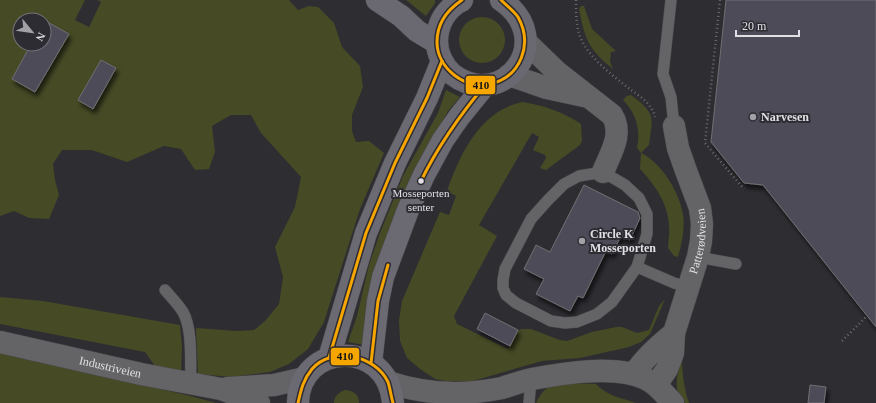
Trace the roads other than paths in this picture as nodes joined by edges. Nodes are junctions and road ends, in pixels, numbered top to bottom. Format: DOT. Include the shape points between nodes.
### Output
graph roads {
  1 [pos="377,0"];
  2 [pos="461,0"];
  3 [pos="501,0"];
  4 [pos="671,0"];
  5 [pos="524,9"];
  6 [pos="526,42"];
  7 [pos="439,52"];
  8 [pos="509,75"];
  9 [pos="485,85"];
  10 [pos="587,97"];
  11 [pos="665,122"];
  12 [pos="603,172"];
  13 [pos="698,257"];
  14 [pos="736,264"];
  15 [pos="637,267"];
  16 [pos="688,287"];
  17 [pos="165,290"];
  18 [pos="674,333"];
  19 [pos="0,342"];
  20 [pos="329,358"];
  21 [pos="371,363"];
  22 [pos="634,374"];
  23 [pos="304,378"];
  24 [pos="531,380"];
  25 [pos="388,382"];
  26 [pos="191,383"];
  27 [pos="656,385"];
  28 [pos="502,388"];
  29 [pos="221,389"];
  30 [pos="260,403"];
  31 [pos="298,403"];
  32 [pos="393,403"];
  33 [pos="476,403"];
  34 [pos="529,403"];
  35 [pos="673,403"];
  1 -- 7 [label="highway" via="401,16"];
  2 -- 7 [label="highway" via="443,17 438,29"];
  3 -- 5 [label="highway" via="512,8"];
  4 -- 11 [label="lane" via="664,74 670,97"];
  5 -- 6 [label="highway"];
  6 -- 8 [label="highway" via="518,66"];
  6 -- 10 [label="street"];
  7 -- 9 [label="highway" via="450,72 460,80"];
  7 -- 20 [label="main road" via="427,98 395,163 366,233"];
  8 -- 9 [label="highway" via="498,82"];
  8 -- 10 [label="street" via="547,88"];
  9 -- 21 [label="main road" via="443,140 408,210 382,283"];
  10 -- 12 [label="street" via="612,115 616,122 617,136"];
  11 -- 13 [label="street, Patterødveien" via="678,148 700,208 702,224"];
  12 -- 15 [label="lane" via="625,185 639,198 648,214 647,234"];
  12 -- 15 [label="lane" via="579,176 564,184 548,200 532,219 505,269 503,288 506,295 516,304 551,321 577,322 597,314 612,302"];
  13 -- 14 [label="lane"];
  13 -- 16 [label="street, Patterødveien"];
  15 -- 16 [label="lane"];
  16 -- 18 [label="street, Patterødveien"];
  17 -- 26 [label="lane" via="176,302 187,321"];
  18 -- 22 [label="street" via="660,344"];
  18 -- 27 [label="street, Patterødveien" via="673,353 667,369"];
  19 -- 26 [label="street, Industriveien"];
  20 -- 21 [label="main road" via="350,355"];
  20 -- 23 [label="main road" via="319,363"];
  21 -- 25 [label="main road"];
  22 -- 24 [label="street" via="583,371"];
  22 -- 27 [label="street"];
  23 -- 29 [label="street, Industriveien" via="274,385"];
  23 -- 31 [label="main road"];
  24 -- 28 [label="street"];
  24 -- 34 [label="lane"];
  25 -- 28 [label="street" via="408,389 443,393"];
  25 -- 32 [label="main road"];
  26 -- 29 [label="street, Industriveien"];
  27 -- 35 [label="street"];
  28 -- 33 [label="street"];
  29 -- 30 [label="street, Industriveien"];
}
